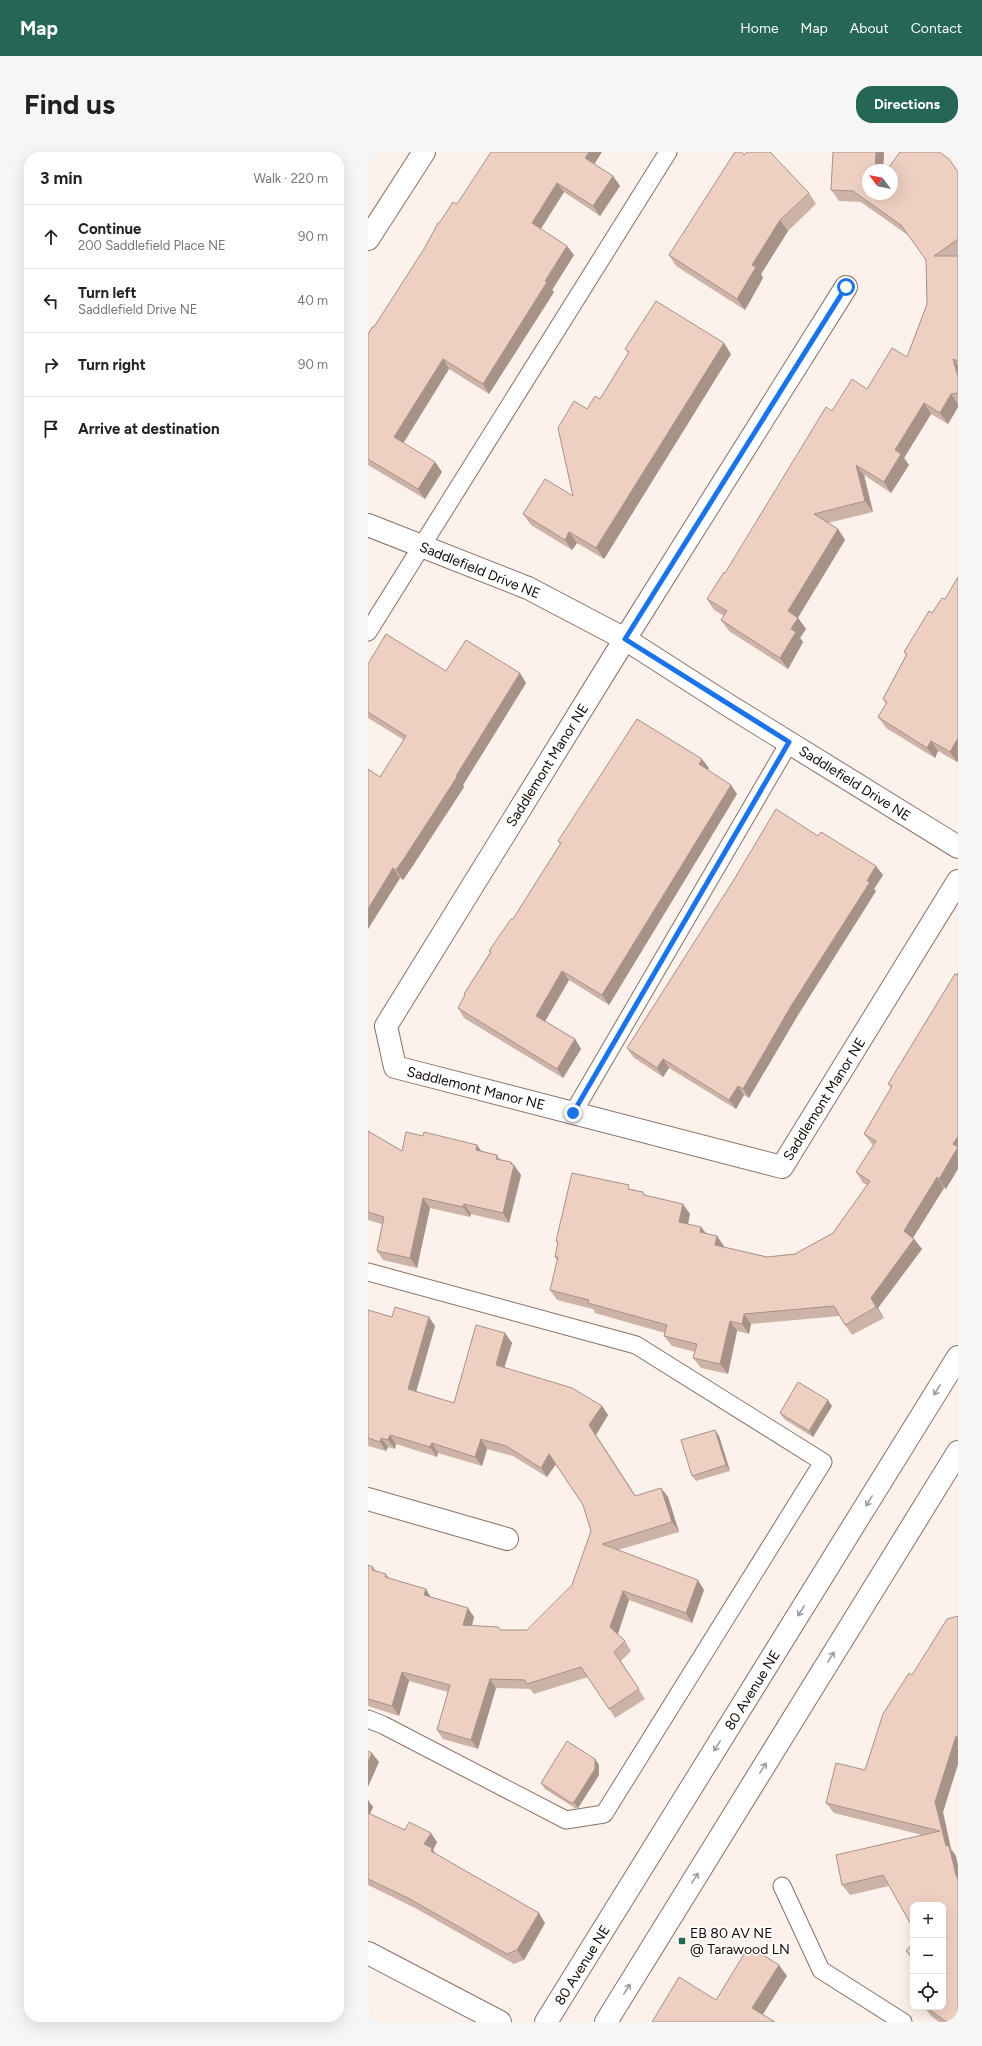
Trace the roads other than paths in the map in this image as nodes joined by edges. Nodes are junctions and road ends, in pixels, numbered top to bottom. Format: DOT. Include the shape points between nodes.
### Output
graph roads {
  1 [pos="424,152"];
  2 [pos="668,152"];
  3 [pos="368,239"];
  4 [pos="846,287"];
  5 [pos="368,525"];
  6 [pos="420,546"];
  7 [pos="368,632"];
  8 [pos="625,639"];
  9 [pos="789,742"];
  10 [pos="958,846"];
  11 [pos="958,880"];
  12 [pos="573,1113"];
  13 [pos="368,1272"];
  14 [pos="958,1357"];
  15 [pos="958,1452"];
  16 [pos="368,1500"];
  17 [pos="507,1539"];
  18 [pos="368,1719"];
  19 [pos="782,1886"];
  20 [pos="368,1953"];
  21 [pos="500,2022"];
  22 [pos="546,2022"];
  23 [pos="606,2022"];
  24 [pos="903,2022"];
  1 -- 3 [label="street"];
  2 -- 6 [label="lane"];
  4 -- 8 [label="street"];
  5 -- 6 [label="street, Saddlefield Drive NE"];
  6 -- 7 [label="lane"];
  6 -- 8 [label="street, Saddlefield Drive NE" via="528,588"];
  8 -- 9 [label="street, Saddlefield Drive NE"];
  8 -- 12 [label="street, Saddlemont Manor NE" via="386,1026 395,1067"];
  9 -- 10 [label="street, Saddlefield Drive NE"];
  9 -- 12 [label="lane"];
  11 -- 12 [label="street, Saddlemont Manor NE" via="782,1167"];
  13 -- 18 [label="lane" via="636,1345 823,1462 604,1814 566,1820"];
  14 -- 22 [label="street, 80 Avenue NE, one-way"];
  23 -- 15 [label="street, one-way"];
  16 -- 17 [label="street"];
  19 -- 24 [label="lane" via="821,1970"];
  20 -- 21 [label="street"];
}
